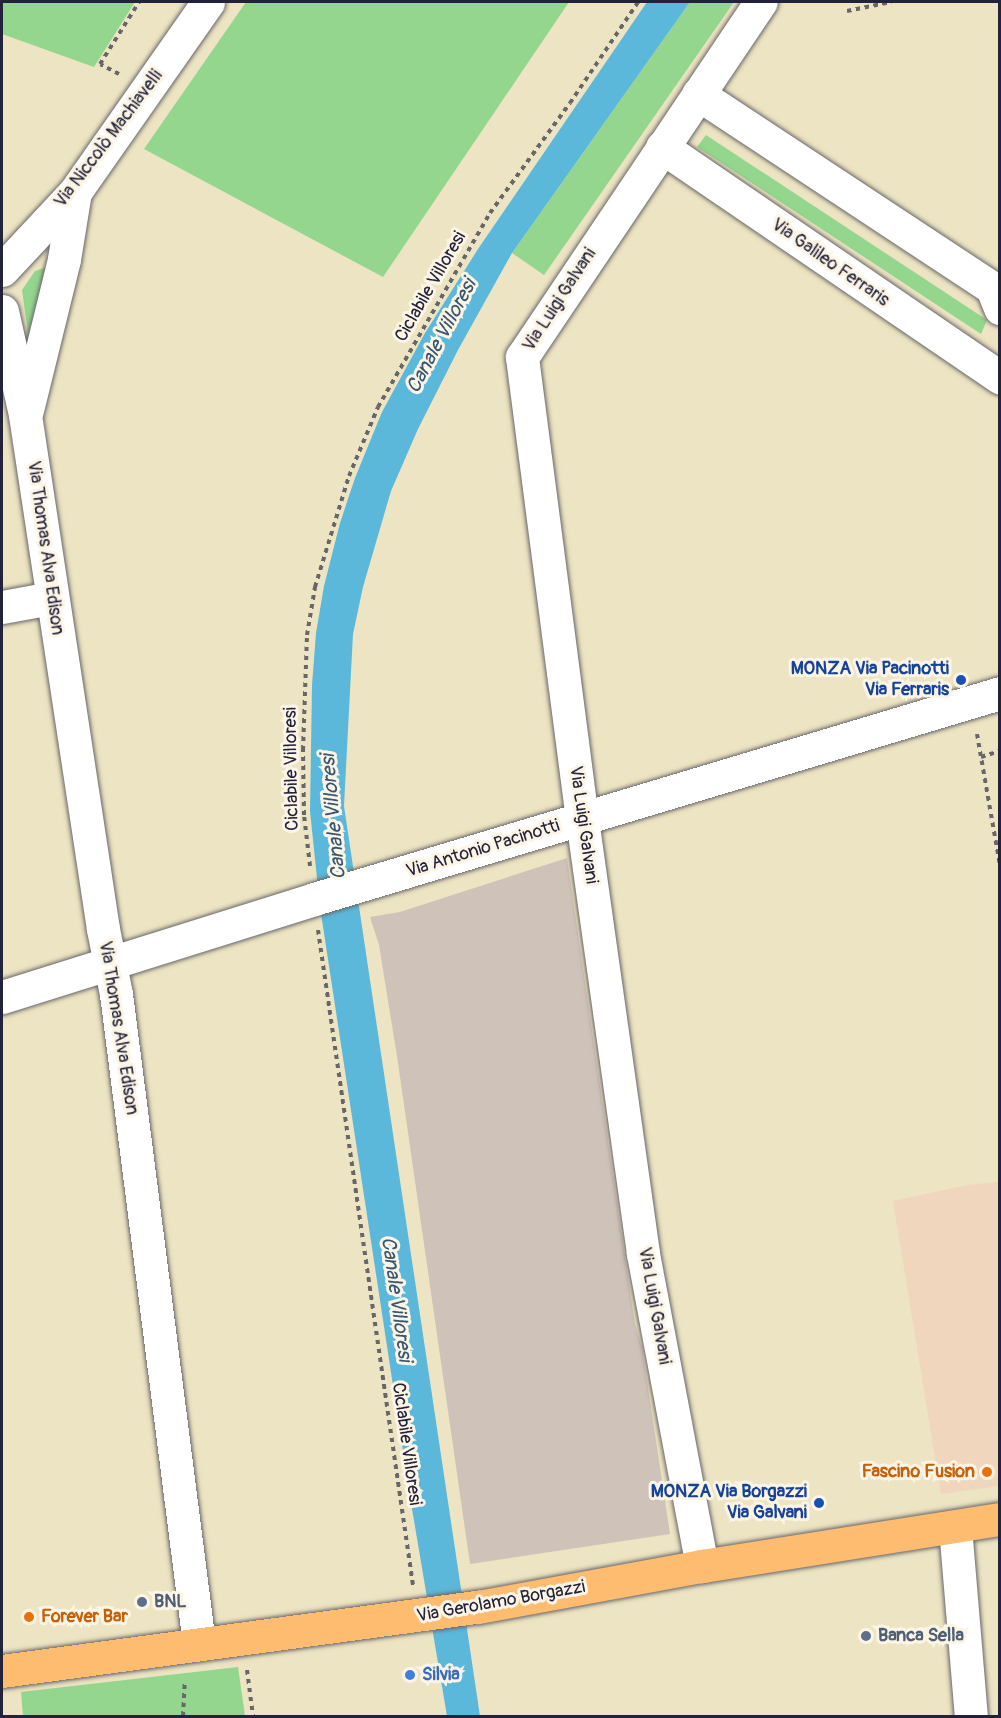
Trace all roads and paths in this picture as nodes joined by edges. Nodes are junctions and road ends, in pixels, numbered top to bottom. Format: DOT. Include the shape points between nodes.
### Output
graph roads {
  1 [pos="139,2"];
  2 [pos="208,2"];
  3 [pos="638,2"];
  4 [pos="761,2"];
  5 [pos="891,2"];
  6 [pos="847,11"];
  7 [pos="122,76"];
  8 [pos="698,94"];
  9 [pos="669,136"];
  10 [pos="75,192"];
  11 [pos="2,270"];
  12 [pos="999,308"];
  13 [pos="2,310"];
  14 [pos="999,378"];
  15 [pos="25,415"];
  16 [pos="51,598"];
  17 [pos="2,607"];
  18 [pos="985,697"];
  19 [pos="999,751"];
  20 [pos="981,757"];
  21 [pos="582,819"];
  22 [pos="999,866"];
  23 [pos="315,898"];
  24 [pos="109,963"];
  25 [pos="2,997"];
  26 [pos="999,1519"];
  27 [pos="955,1527"];
  28 [pos="702,1566"];
  29 [pos="422,1616"];
  30 [pos="199,1644"];
  31 [pos="246,1663"];
  32 [pos="2,1671"];
  33 [pos="253,1716"];
  34 [pos="971,1716"];
  1 -- 7 [label="path" via="100,63"];
  2 -- 10 [label="street, Via Niccolò Machiavelli"];
  3 -- 23 [label="path, Ciclabile Villoresi" via="490,213 378,407 349,476 315,586 307,635 303,687 304,804"];
  4 -- 8 [label="street, Via Luigi Galvani"];
  5 -- 6 [label="path"];
  8 -- 9 [label="street, Via Luigi Galvani"];
  8 -- 12 [label="street" via="992,288"];
  9 -- 14 [label="street, Via Galileo Ferraris"];
  9 -- 21 [label="street, Via Luigi Galvani" via="522,357"];
  10 -- 11 [label="street, Via Niccolò Machiavelli"];
  10 -- 15 [label="street, Via Thomas Alva Edison" via="64,259"];
  13 -- 15 [label="street, Via Thomas Alva Edison"];
  15 -- 16 [label="street, Via Thomas Alva Edison"];
  16 -- 17 [label="street"];
  16 -- 24 [label="street, Via Thomas Alva Edison"];
  18 -- 20 [label="path"];
  18 -- 21 [label="street, Via Antonio Pacinotti"];
  19 -- 20 [label="path"];
  20 -- 22 [label="path"];
  21 -- 23 [label="street, Via Antonio Pacinotti"];
  21 -- 28 [label="street, Via Luigi Galvani" via="643,1253"];
  23 -- 24 [label="street, Via Antonio Pacinotti"];
  23 -- 29 [label="path, Ciclabile Villoresi"];
  24 -- 25 [label="street, Via Antonio Pacinotti"];
  24 -- 30 [label="street, Via Thomas Alva Edison"];
  26 -- 27 [label="main road, Via Gerolamo Borgazzi"];
  27 -- 28 [label="main road, Via Gerolamo Borgazzi"];
  27 -- 34 [label="street"];
  28 -- 29 [label="main road, Via Gerolamo Borgazzi"];
  29 -- 30 [label="main road, Via Gerolamo Borgazzi"];
  30 -- 32 [label="main road, Via Gerolamo Borgazzi"];
  31 -- 33 [label="path"];
}
